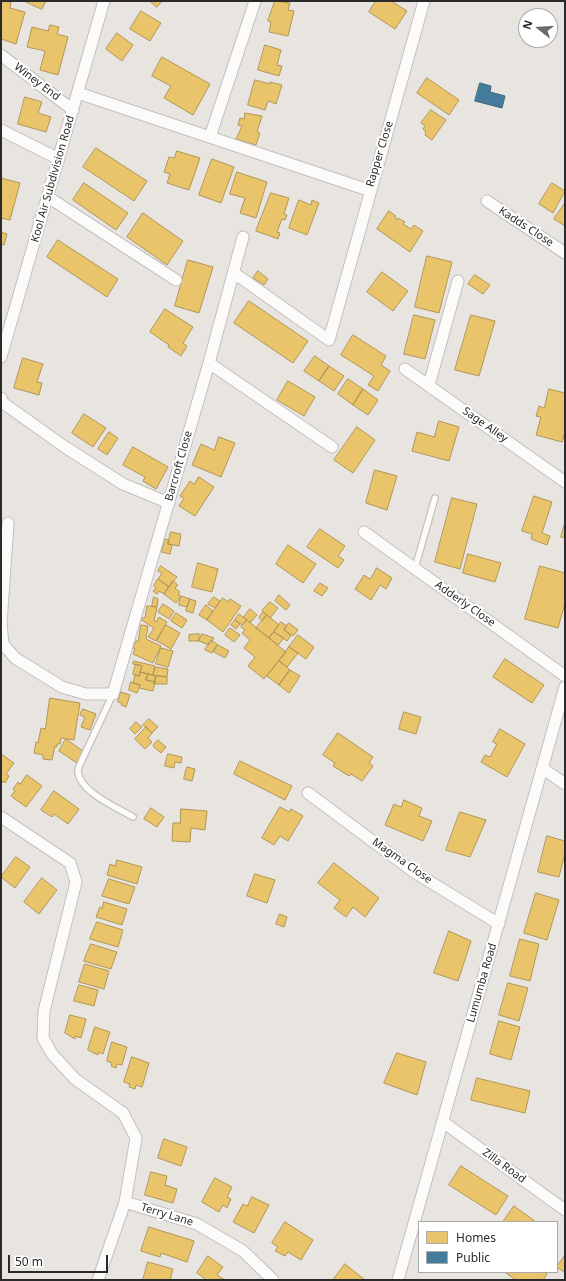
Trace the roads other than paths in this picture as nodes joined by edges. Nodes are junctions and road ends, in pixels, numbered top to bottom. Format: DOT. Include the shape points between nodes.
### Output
graph roads {
  1 [pos="104,1"];
  2 [pos="255,1"];
  3 [pos="424,1"];
  4 [pos="1,55"];
  5 [pos="78,93"];
  6 [pos="73,110"];
  7 [pos="1,130"];
  8 [pos="210,137"];
  9 [pos="59,159"];
  10 [pos="371,191"];
  11 [pos="48,197"];
  12 [pos="487,201"];
  13 [pos="243,237"];
  14 [pos="565,253"];
  15 [pos="234,273"];
  16 [pos="176,280"];
  17 [pos="458,281"];
  18 [pos="1,357"];
  19 [pos="209,363"];
  20 [pos="405,369"];
  21 [pos="429,385"];
  22 [pos="1,398"];
  23 [pos="332,447"];
  24 [pos="565,482"];
  25 [pos="435,498"];
  26 [pos="169,503"];
  27 [pos="8,523"];
  28 [pos="364,532"];
  29 [pos="415,568"];
  30 [pos="1,624"];
  31 [pos="565,676"];
  32 [pos="565,687"];
  33 [pos="113,694"];
  34 [pos="542,768"];
  35 [pos="565,784"];
  36 [pos="308,793"];
  37 [pos="1,817"];
  38 [pos="133,817"];
  39 [pos="499,924"];
  40 [pos="443,1122"];
  41 [pos="125,1202"];
  42 [pos="565,1210"];
  43 [pos="98,1280"];
  44 [pos="273,1280"];
  45 [pos="398,1280"];
  1 -- 5 [label="street, Kool Air Subdivision Road"];
  2 -- 8 [label="street"];
  3 -- 10 [label="street, Rapper Close"];
  4 -- 6 [label="street, Winey End"];
  5 -- 6 [label="street, Kool Air Subdivision Road"];
  5 -- 8 [label="street, Rapper Close"];
  6 -- 9 [label="street, Kool Air Subdivision Road"];
  7 -- 9 [label="street"];
  8 -- 10 [label="street, Rapper Close"];
  9 -- 11 [label="street, Kool Air Subdivision Road"];
  10 -- 15 [label="street" via="329,340"];
  11 -- 16 [label="street"];
  11 -- 18 [label="street, Kool Air Subdivision Road"];
  12 -- 14 [label="street, Kadds Close"];
  13 -- 15 [label="street, Barcroft Close"];
  15 -- 19 [label="street, Barcroft Close"];
  17 -- 21 [label="street"];
  19 -- 23 [label="street"];
  19 -- 26 [label="street, Barcroft Close"];
  20 -- 21 [label="street, Sage Alley"];
  21 -- 24 [label="street, Sage Alley"];
  22 -- 26 [label="street" via="3,403 65,448 123,484"];
  25 -- 29 [label="lane"];
  26 -- 33 [label="street, Barcroft Close"];
  27 -- 30 [label="street"];
  28 -- 29 [label="street, Adderly Close"];
  29 -- 31 [label="street, Adderly Close"];
  30 -- 33 [label="street" via="3,644 15,658 62,687 86,694"];
  32 -- 34 [label="street, Lumumba Road"];
  33 -- 38 [label="lane" via="78,771 82,782 92,793"];
  34 -- 35 [label="street"];
  34 -- 39 [label="street, Lumumba Road"];
  36 -- 39 [label="street, Magma Close" via="414,872"];
  37 -- 41 [label="street" via="70,863 76,882 44,1011 44,1038 52,1054 75,1079 123,1113 136,1138"];
  39 -- 40 [label="street, Lumumba Road"];
  40 -- 42 [label="street, Zilla Road"];
  40 -- 45 [label="street, Lumumba Road"];
  41 -- 43 [label="street"];
  41 -- 44 [label="street, Terry Lane" via="198,1224 243,1251"];
}
